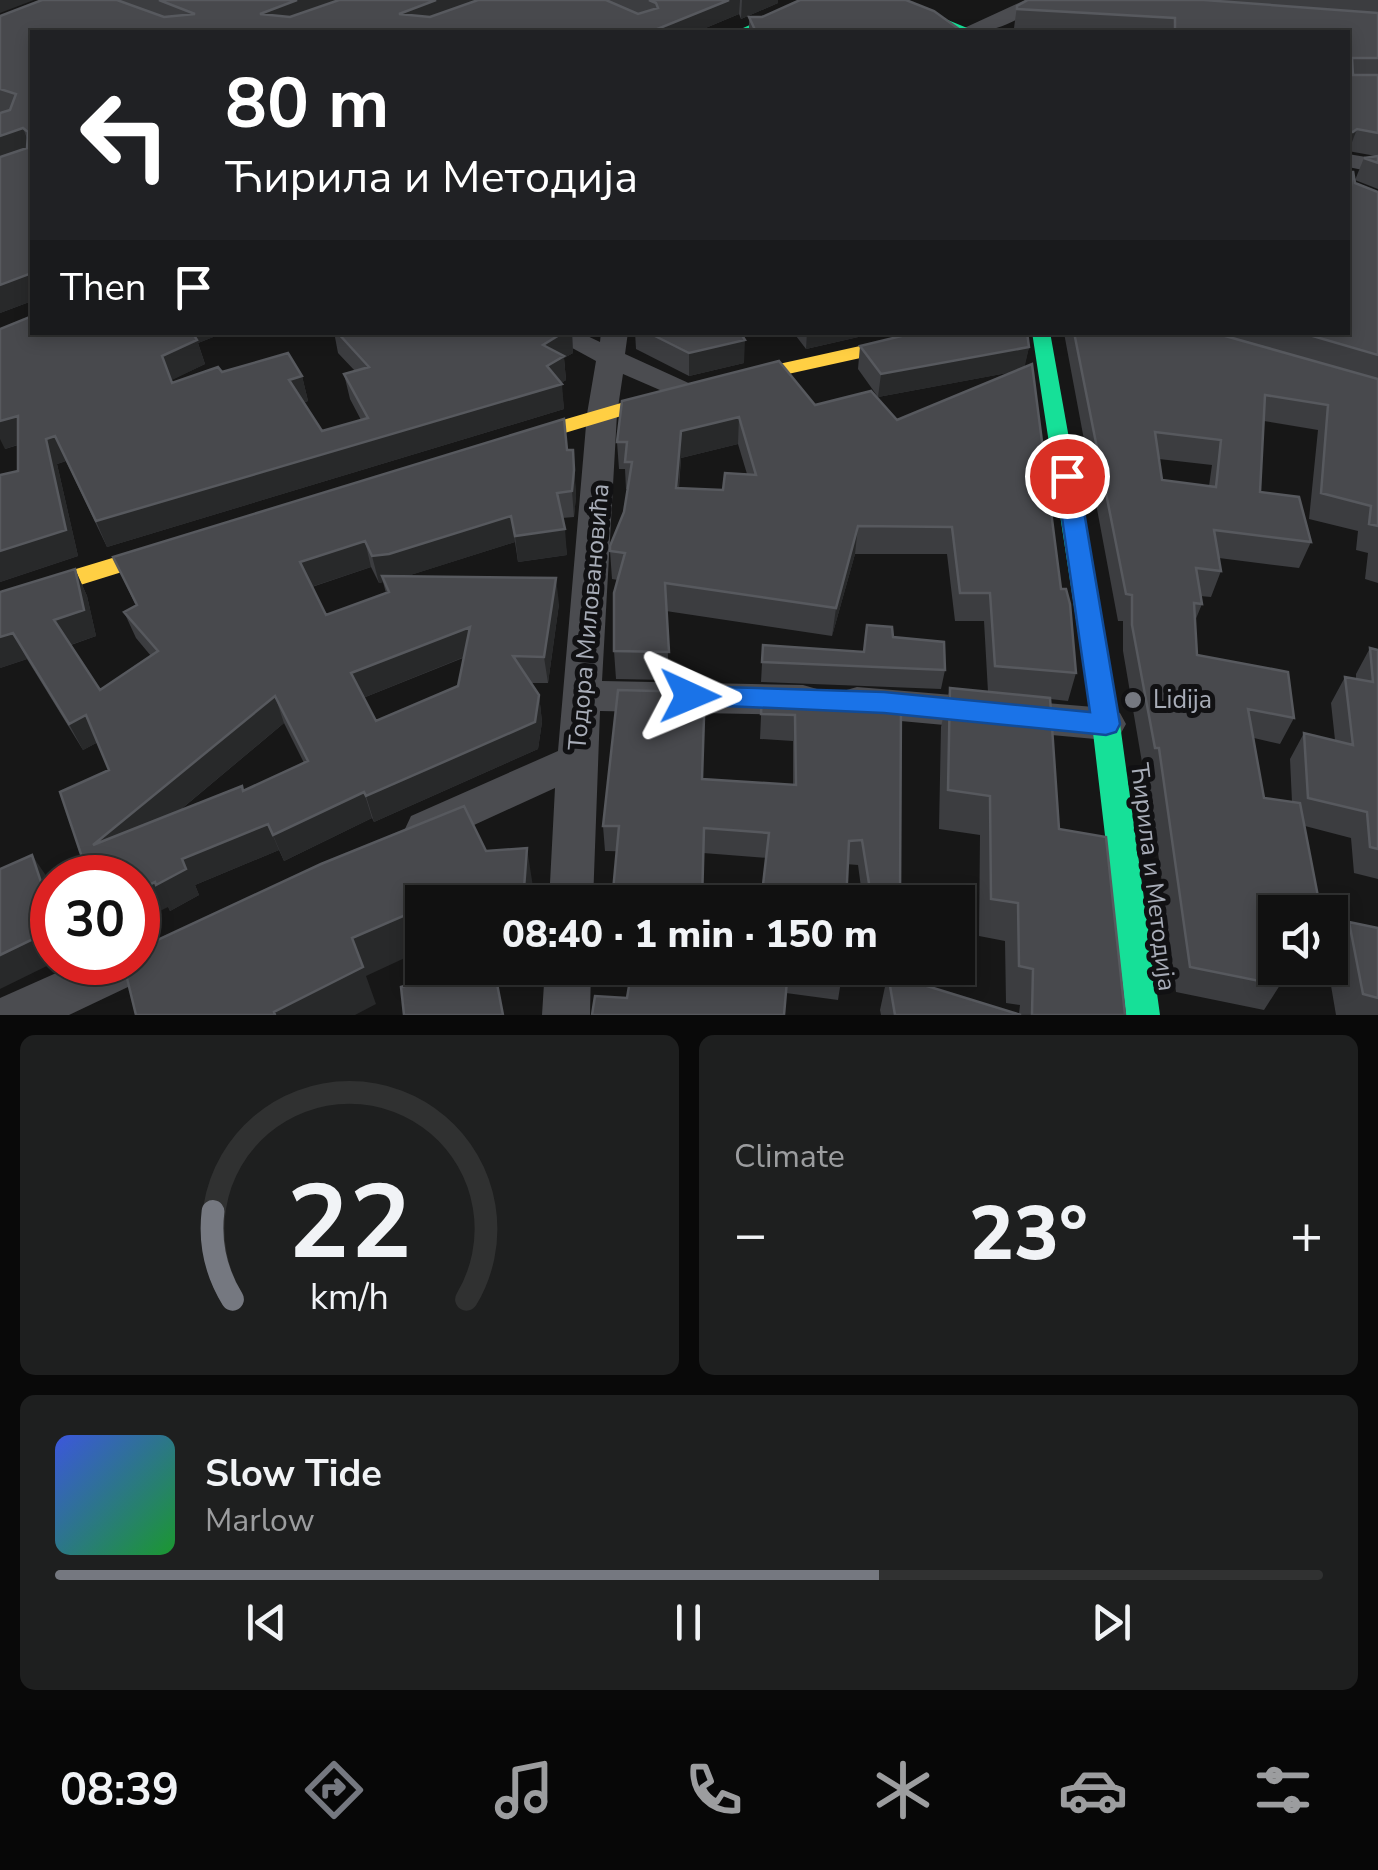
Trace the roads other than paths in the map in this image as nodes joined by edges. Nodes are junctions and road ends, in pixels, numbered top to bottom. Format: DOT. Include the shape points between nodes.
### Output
graph roads {
  1 [pos="794,0"];
  2 [pos="816,0"];
  3 [pos="888,0"];
  4 [pos="912,0"];
  5 [pos="1038,0"];
  6 [pos="1050,0"];
  7 [pos="1058,1"];
  8 [pos="728,30"];
  9 [pos="745,30"];
  10 [pos="970,30"];
  11 [pos="971,30"];
  12 [pos="975,30"];
  13 [pos="1350,161"];
  14 [pos="1378,166"];
  15 [pos="568,335"];
  16 [pos="937,335"];
  17 [pos="1041,335"];
  18 [pos="614,346"];
  19 [pos="682,391"];
  20 [pos="602,414"];
  21 [pos="485,450"];
  22 [pos="205,538"];
  23 [pos="0,601"];
  24 [pos="584,696"];
  25 [pos="1106,724"];
  26 [pos="577,760"];
  27 [pos="384,848"];
  28 [pos="572,885"];
  29 [pos="84,985"];
  30 [pos="567,985"];
  31 [pos="18,1015"];
  32 [pos="566,1015"];
  33 [pos="1144,1015"];
  1 -- 8 [label="street"];
  2 -- 9 [label="street"];
  3 -- 10 [label="street"];
  4 -- 11 [label="street"];
  5 -- 12 [label="street"];
  6 -- 7 [label="street"];
  13 -- 14 [label="street"];
  15 -- 18 [label="street"];
  16 -- 19 [label="street"];
  17 -- 25 [label="street, Ћирила и Методија"];
  18 -- 19 [label="street"];
  18 -- 20 [label="street, Тодора Миловановића"];
  19 -- 20 [label="street"];
  20 -- 21 [label="street"];
  20 -- 24 [label="street, Тодора Миловановића"];
  22 -- 23 [label="street"];
  24 -- 25 [label="street" via="884,703"];
  24 -- 26 [label="street, Тодора Миловановића"];
  25 -- 33 [label="street, Ћирила и Методија"];
  26 -- 27 [label="street"];
  26 -- 28 [label="street, Тодора Миловановића"];
  29 -- 31 [label="street"];
  30 -- 32 [label="street"];
}
